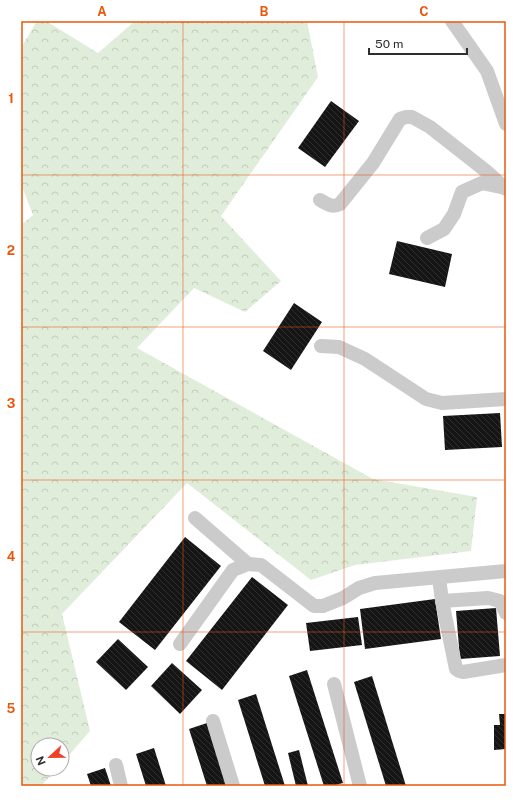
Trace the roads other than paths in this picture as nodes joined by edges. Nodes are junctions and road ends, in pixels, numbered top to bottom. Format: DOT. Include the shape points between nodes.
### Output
graph roads {
  1 [pos="452,21"];
  2 [pos="506,124"];
  3 [pos="506,189"];
  4 [pos="320,200"];
  5 [pos="427,238"];
  6 [pos="321,346"];
  7 [pos="506,399"];
  8 [pos="195,518"];
  9 [pos="248,564"];
  10 [pos="506,571"];
  11 [pos="439,578"];
  12 [pos="442,602"];
  13 [pos="506,613"];
  14 [pos="180,644"];
  15 [pos="506,664"];
  16 [pos="334,684"];
  17 [pos="213,721"];
  18 [pos="116,765"];
  19 [pos="121,786"];
  20 [pos="233,786"];
  21 [pos="360,786"];
  1 -- 2 [label="street" via="486,71"];
  3 -- 4 [label="street" via="430,127 412,117 406,117 400,119 373,163 340,204 330,206"];
  3 -- 5 [label="street" via="482,183 462,192 454,214 444,230"];
  6 -- 7 [label="street" via="340,347 365,359 426,399 442,403"];
  8 -- 9 [label="street"];
  9 -- 11 [label="street" via="261,565 314,606 323,606 375,583"];
  9 -- 14 [label="street" via="233,570"];
  10 -- 11 [label="street"];
  11 -- 12 [label="street"];
  12 -- 13 [label="street" via="488,598 500,601"];
  12 -- 15 [label="street" via="459,672"];
  16 -- 21 [label="street"];
  17 -- 20 [label="street"];
  18 -- 19 [label="street"];
}
